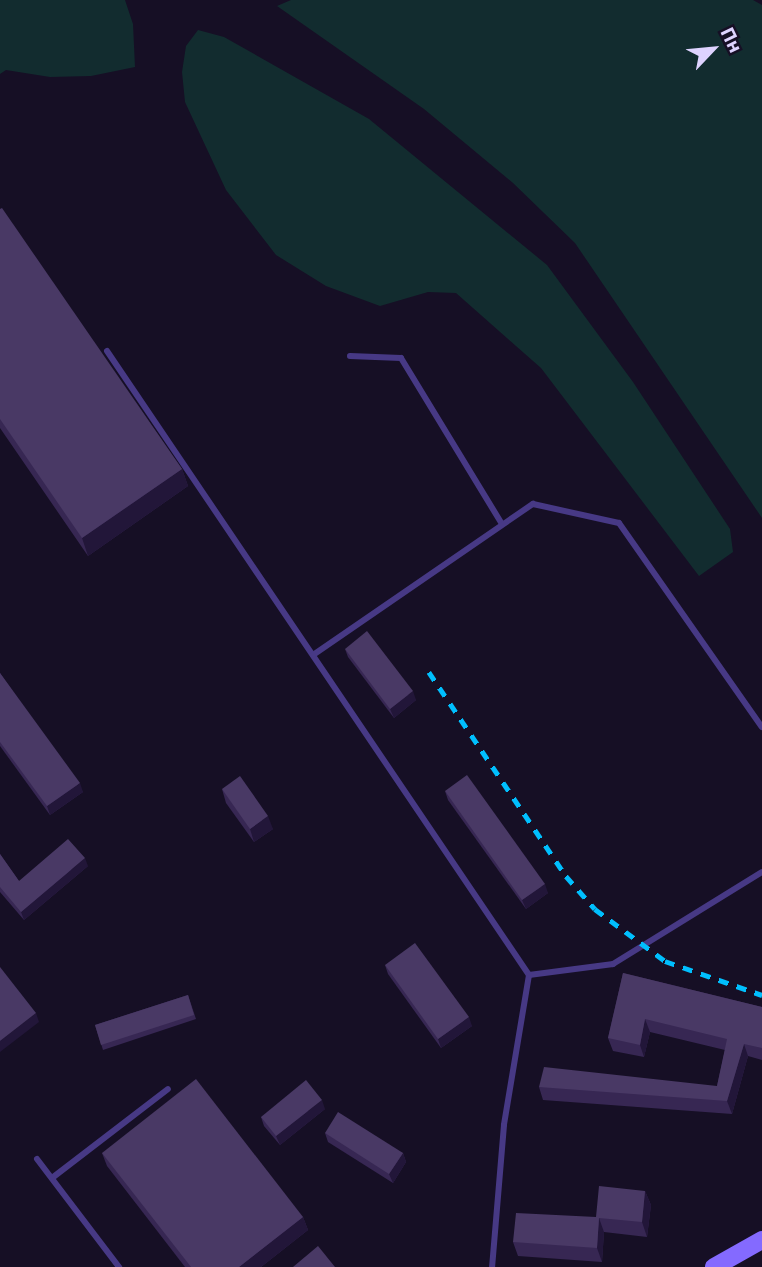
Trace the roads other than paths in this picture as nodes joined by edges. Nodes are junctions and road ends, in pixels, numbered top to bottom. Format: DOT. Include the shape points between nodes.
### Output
graph roads {
  1 [pos="107,351"];
  2 [pos="350,356"];
  3 [pos="502,524"];
  4 [pos="313,655"];
  5 [pos="762,727"];
  6 [pos="762,872"];
  7 [pos="529,975"];
  8 [pos="168,1089"];
  9 [pos="37,1159"];
  10 [pos="52,1178"];
  11 [pos="762,1240"];
  12 [pos="119,1267"];
  13 [pos="492,1267"];
  14 [pos="714,1267"];
  1 -- 4 [label="lane"];
  2 -- 3 [label="lane" via="401,358"];
  3 -- 4 [label="lane"];
  3 -- 5 [label="lane" via="533,504 619,523"];
  4 -- 7 [label="lane"];
  6 -- 7 [label="lane" via="613,964"];
  7 -- 13 [label="lane" via="504,1125"];
  8 -- 10 [label="lane"];
  9 -- 10 [label="lane"];
  10 -- 12 [label="lane"];
  11 -- 14 [label="street"];
}
